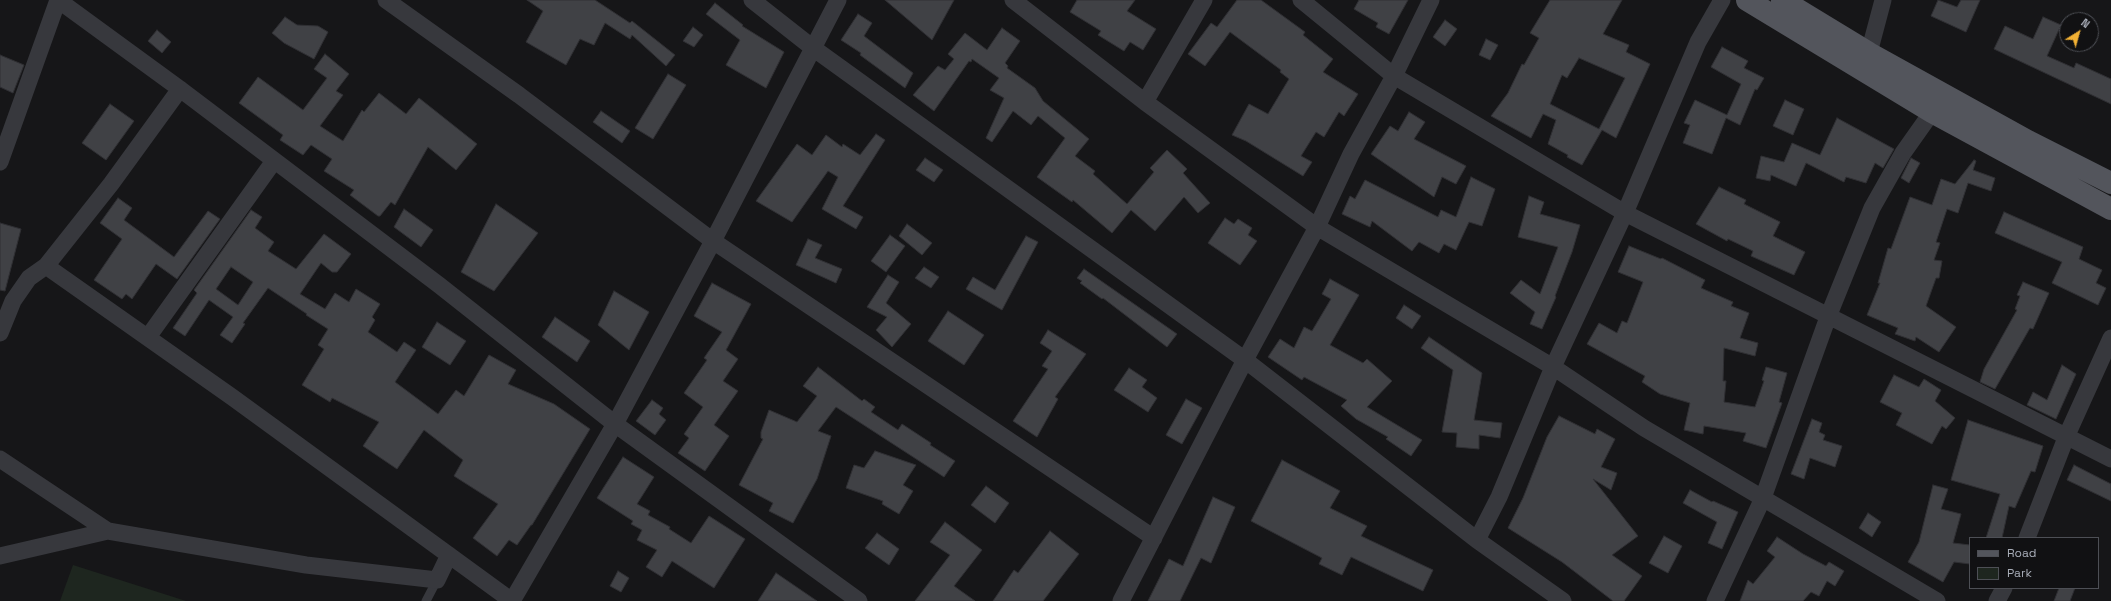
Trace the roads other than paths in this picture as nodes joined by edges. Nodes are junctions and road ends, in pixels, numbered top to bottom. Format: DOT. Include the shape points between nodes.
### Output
graph roads {
  1 [pos="58,0"];
  2 [pos="386,0"];
  3 [pos="752,0"];
  4 [pos="838,0"];
  5 [pos="1013,0"];
  6 [pos="1204,0"];
  7 [pos="1301,0"];
  8 [pos="1431,0"];
  9 [pos="1722,0"];
  10 [pos="1746,0"];
  11 [pos="1782,0"];
  12 [pos="1883,0"];
  13 [pos="813,48"];
  14 [pos="1866,62"];
  15 [pos="1394,76"];
  16 [pos="180,89"];
  17 [pos="1144,102"];
  18 [pos="1932,112"];
  19 [pos="274,160"];
  20 [pos="0,162"];
  21 [pos="2111,183"];
  22 [pos="2111,208"];
  23 [pos="1625,213"];
  24 [pos="1317,227"];
  25 [pos="713,241"];
  26 [pos="46,266"];
  27 [pos="1828,317"];
  28 [pos="0,332"];
  29 [pos="148,337"];
  30 [pos="2111,338"];
  31 [pos="1245,360"];
  32 [pos="1553,367"];
  33 [pos="616,424"];
  34 [pos="2067,436"];
  35 [pos="0,459"];
  36 [pos="2111,459"];
  37 [pos="1763,498"];
  38 [pos="108,531"];
  39 [pos="2027,537"];
  40 [pos="1154,538"];
  41 [pos="1477,540"];
  42 [pos="450,555"];
  43 [pos="0,556"];
  44 [pos="437,580"];
  45 [pos="2004,589"];
  46 [pos="426,601"];
  47 [pos="512,601"];
  48 [pos="858,601"];
  49 [pos="1121,601"];
  50 [pos="1563,601"];
  51 [pos="1715,601"];
  52 [pos="1937,601"];
  53 [pos="1998,601"];
  1 -- 16 [label="street"];
  1 -- 20 [label="street"];
  2 -- 25 [label="street" via="519,95"];
  3 -- 13 [label="street"];
  4 -- 13 [label="street"];
  5 -- 17 [label="street"];
  6 -- 17 [label="street"];
  7 -- 15 [label="street"];
  8 -- 15 [label="street"];
  9 -- 23 [label="street" via="1698,42"];
  10 -- 14 [label="main road"];
  11 -- 14 [label="main road"];
  12 -- 14 [label="street"];
  13 -- 25 [label="street"];
  13 -- 31 [label="street"];
  14 -- 18 [label="main road"];
  14 -- 21 [label="main road"];
  15 -- 23 [label="street"];
  15 -- 24 [label="street" via="1351,154"];
  16 -- 19 [label="street"];
  16 -- 26 [label="street"];
  17 -- 24 [label="street"];
  18 -- 22 [label="main road"];
  18 -- 27 [label="street" via="1903,153 1872,208"];
  19 -- 29 [label="street"];
  19 -- 33 [label="street"];
  23 -- 27 [label="street"];
  23 -- 32 [label="street"];
  24 -- 31 [label="street"];
  24 -- 32 [label="street"];
  25 -- 33 [label="street"];
  25 -- 40 [label="street"];
  26 -- 28 [label="street" via="29,278 13,301"];
  26 -- 29 [label="street"];
  27 -- 34 [label="street"];
  27 -- 37 [label="street"];
  29 -- 42 [label="street"];
  30 -- 34 [label="street"];
  31 -- 40 [label="street"];
  31 -- 41 [label="street"];
  32 -- 37 [label="street" via="1644,428"];
  32 -- 41 [label="street" via="1499,497"];
  33 -- 47 [label="street"];
  33 -- 48 [label="street"];
  34 -- 36 [label="street"];
  34 -- 39 [label="street"];
  35 -- 38 [label="street"];
  37 -- 51 [label="street"];
  37 -- 52 [label="street"];
  38 -- 43 [label="street"];
  38 -- 44 [label="street" via="306,565"];
  40 -- 49 [label="street"];
  41 -- 50 [label="street"];
  42 -- 44 [label="street"];
  42 -- 47 [label="street"];
  44 -- 46 [label="lane"];
  45 -- 53 [label="street"];
}
